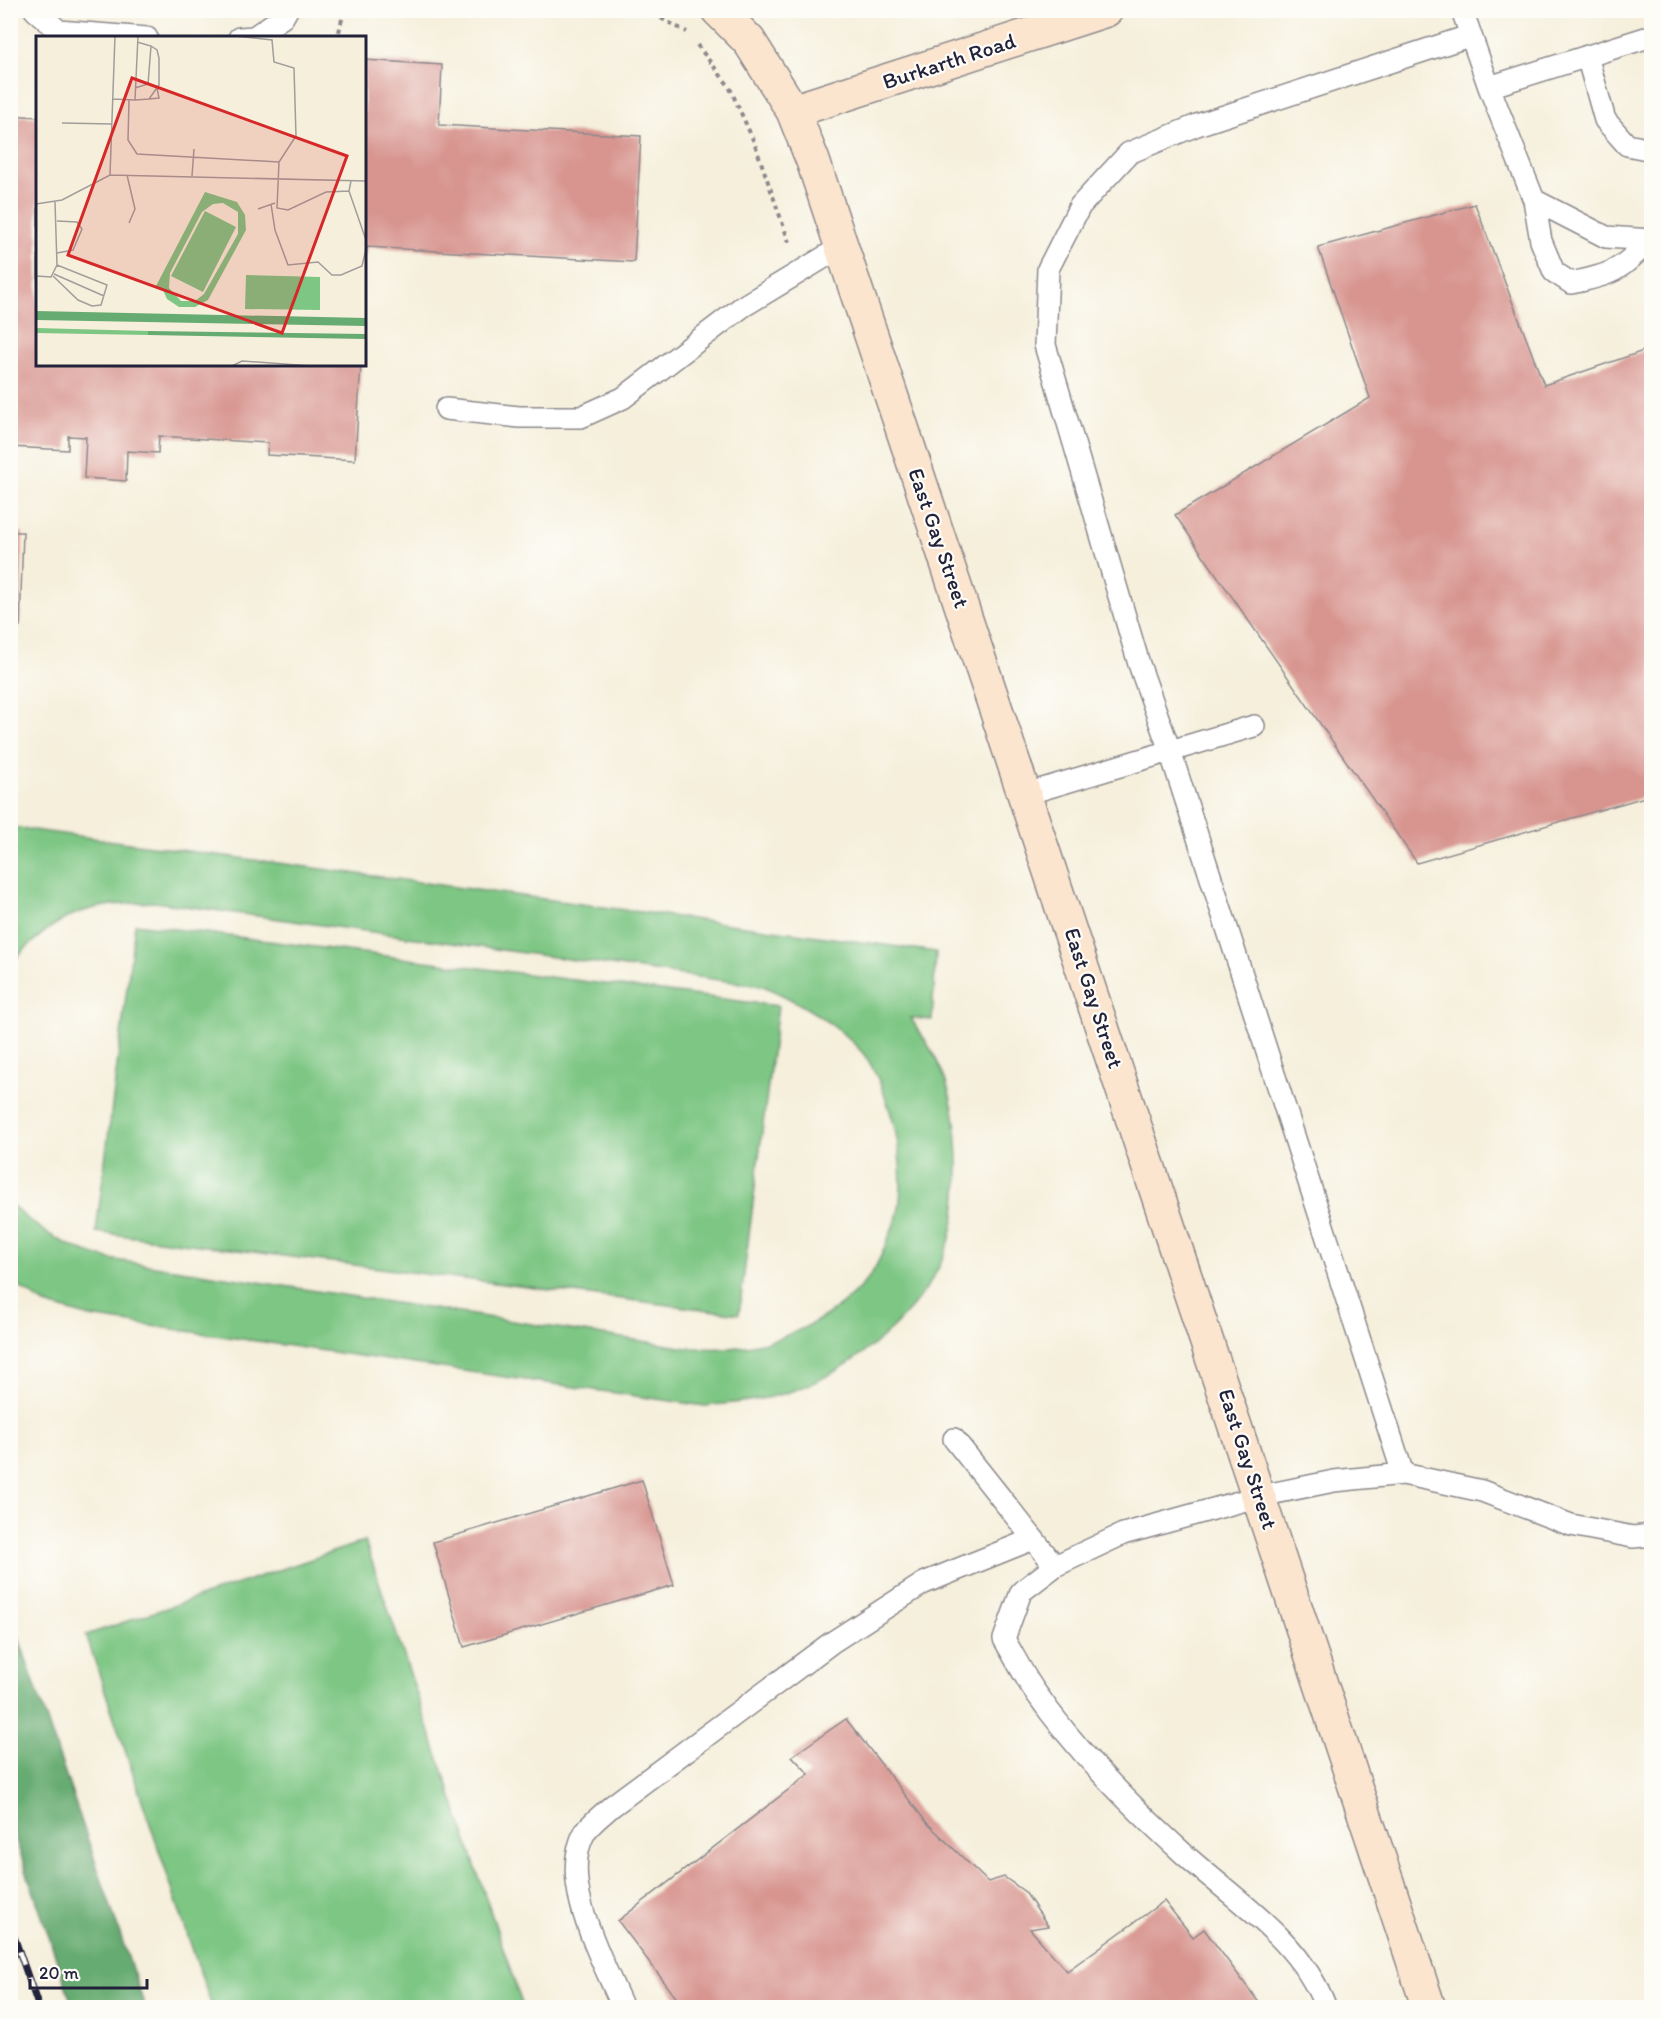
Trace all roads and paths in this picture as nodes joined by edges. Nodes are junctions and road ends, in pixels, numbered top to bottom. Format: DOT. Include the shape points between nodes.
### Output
graph roads {
  1 [pos="35,10"];
  2 [pos="286,10"];
  3 [pos="344,10"];
  4 [pos="645,10"];
  5 [pos="718,10"];
  6 [pos="1106,10"];
  7 [pos="1462,10"];
  8 [pos="339,32"];
  9 [pos="122,36"];
  10 [pos="256,36"];
  11 [pos="1469,36"];
  12 [pos="1652,36"];
  13 [pos="1587,56"];
  14 [pos="1489,87"];
  15 [pos="793,111"];
  16 [pos="1652,150"];
  17 [pos="1534,200"];
  18 [pos="1650,240"];
  19 [pos="789,242"];
  20 [pos="841,248"];
  21 [pos="446,409"];
  22 [pos="1254,726"];
  23 [pos="1170,751"];
  24 [pos="1026,794"];
  25 [pos="954,1439"];
  26 [pos="1403,1474"];
  27 [pos="1260,1496"];
  28 [pos="1652,1536"];
  29 [pos="1033,1539"];
  30 [pos="1055,1566"];
  31 [pos="623,2007"];
  32 [pos="1326,2007"];
  33 [pos="1429,2007"];
  1 -- 9 [label="lane" via="59,31"];
  2 -- 10 [label="lane" via="284,17"];
  3 -- 8 [label="path"];
  4 -- 19 [label="path" via="684,29 729,86 754,142"];
  5 -- 15 [label="main road, East Gay Street" via="749,41"];
  6 -- 15 [label="main road, Burkarth Road"];
  7 -- 11 [label="lane"];
  11 -- 14 [label="lane"];
  11 -- 23 [label="lane" via="1197,125 1129,153 1080,206 1048,269 1045,345 1132,641"];
  12 -- 13 [label="lane"];
  13 -- 14 [label="lane"];
  13 -- 16 [label="lane" via="1605,120 1628,145"];
  14 -- 17 [label="lane"];
  15 -- 20 [label="main road, East Gay Street"];
  17 -- 18 [label="lane" via="1606,237"];
  17 -- 18 [label="lane" via="1541,242 1554,272 1571,283 1607,276 1629,262"];
  20 -- 21 [label="lane" via="742,307 623,398 581,417 519,417"];
  20 -- 24 [label="main road, East Gay Street"];
  22 -- 23 [label="lane"];
  23 -- 24 [label="lane"];
  23 -- 26 [label="lane"];
  24 -- 27 [label="main road, East Gay Street"];
  25 -- 29 [label="lane"];
  26 -- 27 [label="lane" via="1334,1481"];
  26 -- 28 [label="lane" via="1482,1491 1571,1526 1633,1537"];
  27 -- 30 [label="lane" via="1123,1534"];
  27 -- 33 [label="main road, East Gay Street"];
  29 -- 30 [label="lane"];
  29 -- 31 [label="lane" via="924,1583 831,1643 612,1806 586,1831 575,1856 578,1897"];
  30 -- 32 [label="lane" via="1021,1592 1005,1639 1034,1690 1097,1769 1186,1856 1254,1911 1298,1958"];
}
